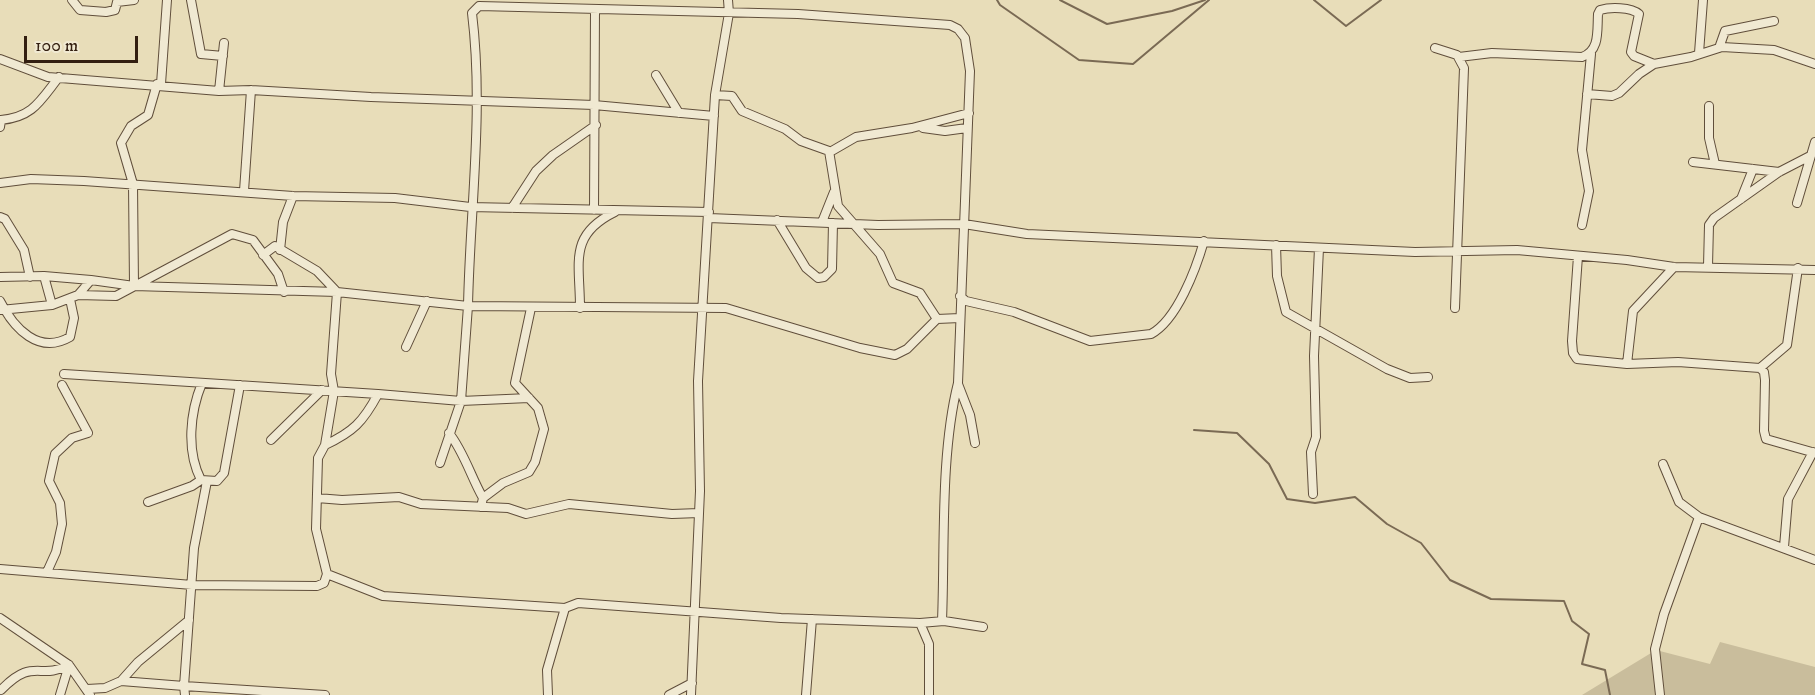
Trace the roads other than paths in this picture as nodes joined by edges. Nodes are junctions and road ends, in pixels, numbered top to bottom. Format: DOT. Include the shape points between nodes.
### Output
graph roads {
  1 [pos="72,0"];
  2 [pos="134,0"];
  3 [pos="167,0"];
  4 [pos="191,0"];
  5 [pos="728,0"];
  6 [pos="1703,0"];
  7 [pos="595,10"];
  8 [pos="729,13"];
  9 [pos="1774,21"];
  10 [pos="224,43"];
  11 [pos="1435,48"];
  12 [pos="1719,48"];
  13 [pos="1699,53"];
  14 [pos="1591,54"];
  15 [pos="223,56"];
  16 [pos="0,57"];
  17 [pos="1459,57"];
  18 [pos="1654,64"];
  19 [pos="1815,64"];
  20 [pos="656,75"];
  21 [pos="59,77"];
  22 [pos="159,84"];
  23 [pos="251,90"];
  24 [pos="219,91"];
  25 [pos="1587,94"];
  26 [pos="715,95"];
  27 [pos="477,101"];
  28 [pos="594,105"];
  29 [pos="1709,106"];
  30 [pos="679,113"];
  31 [pos="969,113"];
  32 [pos="714,116"];
  33 [pos="596,125"];
  34 [pos="0,127"];
  35 [pos="912,128"];
  36 [pos="967,128"];
  37 [pos="1815,142"];
  38 [pos="830,152"];
  39 [pos="1810,156"];
  40 [pos="1693,162"];
  41 [pos="1715,164"];
  42 [pos="1754,169"];
  43 [pos="1779,172"];
  44 [pos="1811,172"];
  45 [pos="0,183"];
  46 [pos="133,184"];
  47 [pos="835,190"];
  48 [pos="244,191"];
  49 [pos="293,196"];
  50 [pos="1741,200"];
  51 [pos="1797,204"];
  52 [pos="471,207"];
  53 [pos="512,208"];
  54 [pos="594,210"];
  55 [pos="618,211"];
  56 [pos="709,215"];
  57 [pos="0,217"];
  58 [pos="777,220"];
  59 [pos="822,222"];
  60 [pos="833,223"];
  61 [pos="855,224"];
  62 [pos="964,224"];
  63 [pos="1582,225"];
  64 [pos="1204,241"];
  65 [pos="1276,245"];
  66 [pos="1319,248"];
  67 [pos="280,250"];
  68 [pos="1458,250"];
  69 [pos="263,255"];
  70 [pos="1578,256"];
  71 [pos="1708,266"];
  72 [pos="1674,267"];
  73 [pos="1798,268"];
  74 [pos="1815,270"];
  75 [pos="44,276"];
  76 [pos="0,277"];
  77 [pos="30,277"];
  78 [pos="91,280"];
  79 [pos="134,286"];
  80 [pos="337,291"];
  81 [pos="284,292"];
  82 [pos="960,296"];
  83 [pos="74,297"];
  84 [pos="427,301"];
  85 [pos="52,305"];
  86 [pos="468,306"];
  87 [pos="1,307"];
  88 [pos="703,307"];
  89 [pos="531,308"];
  90 [pos="580,308"];
  91 [pos="1455,308"];
  92 [pos="960,318"];
  93 [pos="937,320"];
  94 [pos="1316,330"];
  95 [pos="406,347"];
  96 [pos="1627,364"];
  97 [pos="1760,368"];
  98 [pos="64,374"];
  99 [pos="1428,377"];
  100 [pos="201,383"];
  101 [pos="958,383"];
  102 [pos="62,385"];
  103 [pos="240,385"];
  104 [pos="322,390"];
  105 [pos="334,392"];
  106 [pos="378,394"];
  107 [pos="529,398"];
  108 [pos="461,401"];
  109 [pos="449,433"];
  110 [pos="271,440"];
  111 [pos="975,443"];
  112 [pos="325,445"];
  113 [pos="1814,452"];
  114 [pos="440,463"];
  115 [pos="1663,464"];
  116 [pos="204,480"];
  117 [pos="1314,494"];
  118 [pos="317,498"];
  119 [pos="148,502"];
  120 [pos="482,503"];
  121 [pos="699,513"];
  122 [pos="1699,517"];
  123 [pos="1784,547"];
  124 [pos="1815,561"];
  125 [pos="0,569"];
  126 [pos="47,572"];
  127 [pos="327,574"];
  128 [pos="192,585"];
  129 [pos="566,608"];
  130 [pos="695,612"];
  131 [pos="0,618"];
  132 [pos="813,619"];
  133 [pos="189,620"];
  134 [pos="942,621"];
  135 [pos="920,623"];
  136 [pos="983,627"];
  137 [pos="69,665"];
  138 [pos="121,681"];
  139 [pos="692,683"];
  140 [pos="1,690"];
  141 [pos="184,690"];
  142 [pos="89,692"];
  143 [pos="60,695"];
  144 [pos="325,695"];
  145 [pos="548,695"];
  146 [pos="669,695"];
  147 [pos="691,695"];
  148 [pos="806,695"];
  149 [pos="929,695"];
  150 [pos="1660,695"];
  1 -- 2 [label="street" via="80,10 106,12 115,10 117,2"];
  3 -- 22 [label="street"];
  4 -- 15 [label="street" via="201,54"];
  5 -- 8 [label="street"];
  6 -- 13 [label="street"];
  7 -- 8 [label="street"];
  7 -- 27 [label="street" via="476,8 472,13"];
  7 -- 28 [label="street"];
  8 -- 26 [label="street"];
  8 -- 31 [label="street" via="950,25 962,33 967,46"];
  9 -- 12 [label="street" via="1725,31"];
  10 -- 15 [label="street"];
  11 -- 17 [label="street"];
  12 -- 13 [label="street"];
  12 -- 19 [label="street" via="1774,50"];
  13 -- 18 [label="street"];
  14 -- 17 [label="street" via="1562,57 1492,53"];
  14 -- 18 [label="street" via="1600,10 1636,11 1641,16 1631,52"];
  14 -- 25 [label="street"];
  15 -- 24 [label="street"];
  16 -- 21 [label="street" via="48,77"];
  17 -- 68 [label="street" via="1464,68"];
  18 -- 25 [label="street" via="1619,93"];
  20 -- 30 [label="street"];
  21 -- 22 [label="street"];
  21 -- 34 [label="street" via="35,108 20,118 1,120"];
  22 -- 24 [label="street"];
  22 -- 46 [label="street" via="148,115 131,126 121,143"];
  23 -- 24 [label="street"];
  23 -- 27 [label="street"];
  23 -- 48 [label="street"];
  25 -- 63 [label="street" via="1582,150 1589,191"];
  26 -- 32 [label="street"];
  26 -- 38 [label="street" via="732,96 741,111"];
  27 -- 28 [label="street"];
  27 -- 52 [label="street"];
  28 -- 30 [label="street"];
  28 -- 33 [label="street"];
  29 -- 41 [label="street" via="1709,138"];
  30 -- 32 [label="street"];
  31 -- 35 [label="street"];
  31 -- 36 [label="street"];
  32 -- 56 [label="street"];
  33 -- 53 [label="street" via="536,171"];
  33 -- 54 [label="street"];
  35 -- 36 [label="street"];
  35 -- 38 [label="street" via="856,137"];
  36 -- 62 [label="street"];
  37 -- 39 [label="street"];
  38 -- 47 [label="street"];
  39 -- 43 [label="street"];
  39 -- 44 [label="street"];
  40 -- 41 [label="street"];
  41 -- 42 [label="street"];
  42 -- 43 [label="street"];
  42 -- 50 [label="street"];
  43 -- 50 [label="street"];
  44 -- 51 [label="street"];
  45 -- 46 [label="street" via="31,179"];
  46 -- 48 [label="street"];
  46 -- 79 [label="street"];
  47 -- 59 [label="street"];
  47 -- 61 [label="street" via="840,209"];
  48 -- 49 [label="street"];
  49 -- 52 [label="street" via="395,198"];
  49 -- 67 [label="street" via="283,222"];
  50 -- 71 [label="street" via="1708,225"];
  52 -- 53 [label="street"];
  52 -- 86 [label="street"];
  53 -- 54 [label="street"];
  54 -- 55 [label="street"];
  55 -- 56 [label="street"];
  55 -- 90 [label="street" via="589,227 581,244"];
  56 -- 58 [label="street"];
  56 -- 88 [label="street"];
  57 -- 77 [label="street" via="24,250"];
  58 -- 59 [label="street"];
  58 -- 60 [label="street" via="806,268 818,278 824,278 832,269"];
  59 -- 60 [label="street"];
  60 -- 61 [label="street"];
  61 -- 62 [label="street"];
  61 -- 93 [label="street" via="882,257 893,283 920,293"];
  62 -- 64 [label="street" via="1027,234"];
  62 -- 82 [label="street"];
  64 -- 65 [label="street"];
  64 -- 82 [label="street" via="1198,264 1179,300 1150,334 1090,341"];
  65 -- 66 [label="street"];
  65 -- 94 [label="street" via="1283,307"];
  66 -- 68 [label="street"];
  66 -- 94 [label="street"];
  67 -- 69 [label="street" via="275,246"];
  67 -- 80 [label="street" via="317,271"];
  68 -- 70 [label="street"];
  68 -- 91 [label="street"];
  69 -- 79 [label="street" via="253,240 232,234"];
  69 -- 81 [label="street" via="278,274"];
  70 -- 72 [label="street"];
  70 -- 96 [label="street" via="1574,357"];
  71 -- 72 [label="street"];
  71 -- 73 [label="street"];
  72 -- 96 [label="street" via="1633,311"];
  73 -- 74 [label="street"];
  73 -- 97 [label="street" via="1787,345"];
  75 -- 77 [label="street"];
  75 -- 78 [label="street"];
  75 -- 85 [label="street"];
  76 -- 77 [label="street"];
  78 -- 79 [label="street"];
  78 -- 83 [label="street"];
  79 -- 81 [label="street"];
  79 -- 83 [label="street" via="116,296"];
  80 -- 81 [label="street"];
  80 -- 84 [label="street"];
  80 -- 105 [label="street" via="331,374"];
  82 -- 92 [label="street"];
  83 -- 85 [label="street"];
  83 -- 87 [label="street" via="70,337 60,343 37,343"];
  84 -- 86 [label="street"];
  84 -- 95 [label="street"];
  85 -- 87 [label="street"];
  86 -- 89 [label="street"];
  86 -- 108 [label="street"];
  88 -- 90 [label="street"];
  88 -- 93 [label="street" via="737,310 895,355 907,349"];
  88 -- 121 [label="street" via="698,381"];
  89 -- 90 [label="street"];
  89 -- 107 [label="street" via="515,383"];
  92 -- 93 [label="street"];
  92 -- 101 [label="street"];
  94 -- 99 [label="street" via="1387,369 1410,378"];
  94 -- 117 [label="street" via="1316,437 1311,463"];
  96 -- 97 [label="street" via="1678,362"];
  97 -- 113 [label="street" via="1765,380 1766,439"];
  98 -- 100 [label="street"];
  100 -- 103 [label="street"];
  100 -- 116 [label="street" via="192,418 193,459"];
  101 -- 111 [label="street"];
  101 -- 134 [label="street" via="947,472"];
  102 -- 126 [label="street" via="88,433 72,438 55,454 49,481 60,503 62,524"];
  103 -- 104 [label="street"];
  103 -- 116 [label="street" via="224,473 217,481"];
  104 -- 105 [label="street"];
  104 -- 110 [label="street"];
  105 -- 106 [label="street"];
  105 -- 112 [label="street"];
  106 -- 108 [label="street"];
  106 -- 112 [label="street" via="363,421"];
  107 -- 108 [label="street"];
  107 -- 120 [label="street" via="541,413 544,429 535,462 529,472 503,483"];
  108 -- 109 [label="street"];
  109 -- 114 [label="street"];
  109 -- 120 [label="street" via="460,446"];
  112 -- 118 [label="street" via="318,458"];
  113 -- 123 [label="street" via="1790,491"];
  115 -- 122 [label="street" via="1679,502"];
  116 -- 119 [label="street"];
  116 -- 128 [label="street"];
  118 -- 120 [label="street" via="399,497 421,504"];
  118 -- 127 [label="street" via="316,529"];
  120 -- 121 [label="street" via="526,514 569,504"];
  121 -- 130 [label="street"];
  122 -- 123 [label="street"];
  122 -- 150 [label="street" via="1655,649"];
  123 -- 124 [label="street"];
  125 -- 126 [label="street"];
  126 -- 128 [label="street"];
  127 -- 128 [label="street" via="324,583 317,586"];
  127 -- 129 [label="street" via="383,596"];
  128 -- 133 [label="street"];
  129 -- 130 [label="street" via="578,603"];
  129 -- 145 [label="street" via="547,670"];
  130 -- 132 [label="street"];
  130 -- 139 [label="street"];
  131 -- 137 [label="street"];
  132 -- 135 [label="street"];
  132 -- 148 [label="street"];
  133 -- 138 [label="street"];
  133 -- 141 [label="street"];
  134 -- 135 [label="street"];
  134 -- 136 [label="street"];
  135 -- 149 [label="street" via="929,644"];
  137 -- 140 [label="street" via="58,671 34,669 16,674"];
  137 -- 142 [label="street"];
  137 -- 143 [label="street"];
  138 -- 141 [label="street"];
  138 -- 142 [label="street"];
  139 -- 146 [label="street"];
  139 -- 147 [label="street"];
  141 -- 144 [label="street"];
}
